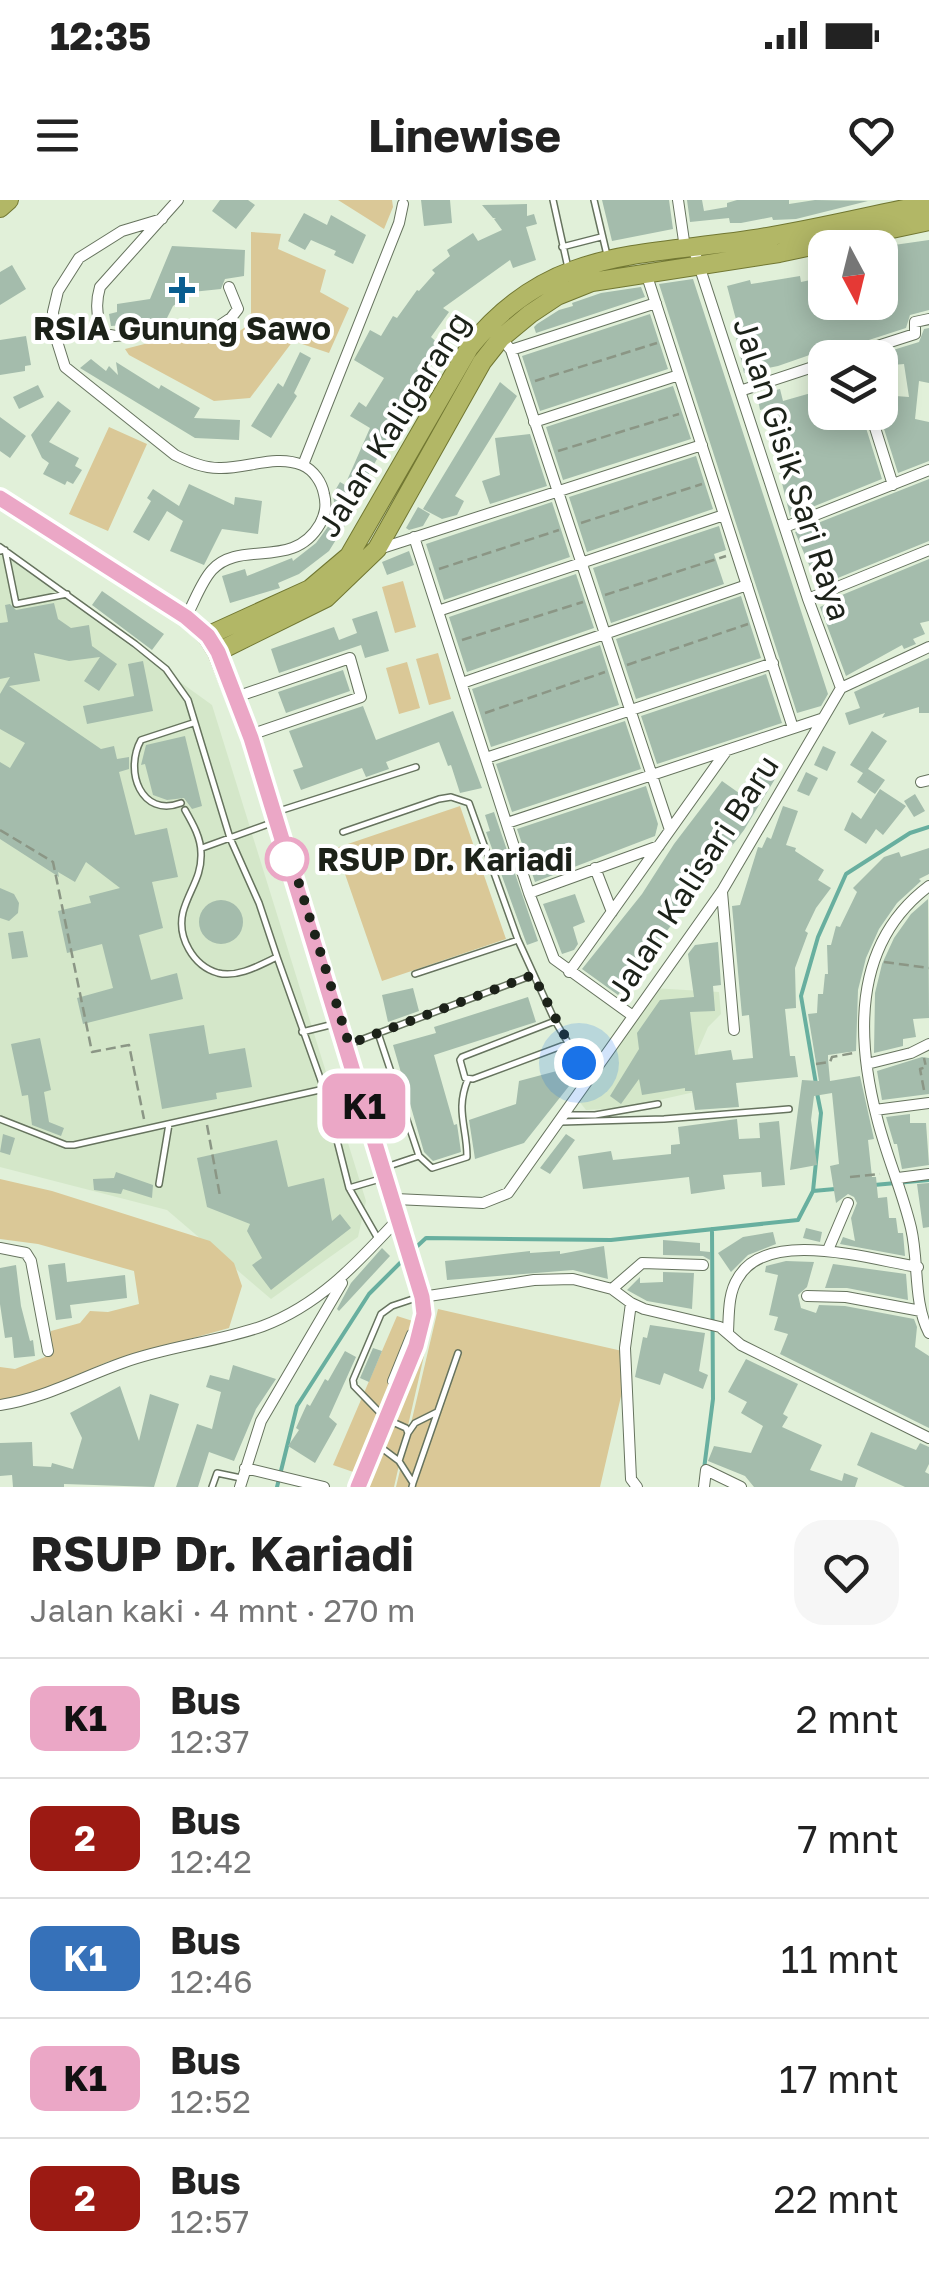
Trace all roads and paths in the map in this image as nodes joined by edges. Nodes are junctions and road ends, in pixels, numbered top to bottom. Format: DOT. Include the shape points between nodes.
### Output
graph roads {
  1 [pos="9,200"];
  2 [pos="178,200"];
  3 [pos="553,200"];
  4 [pos="594,200"];
  5 [pos="678,200"];
  6 [pos="403,204"];
  7 [pos="0,208"];
  8 [pos="924,213"];
  9 [pos="162,219"];
  10 [pos="601,237"];
  11 [pos="562,246"];
  12 [pos="693,253"];
  13 [pos="608,258"];
  14 [pos="569,271"];
  15 [pos="646,273"];
  16 [pos="229,287"];
  17 [pos="656,302"];
  18 [pos="929,319"];
  19 [pos="668,340"];
  20 [pos="898,340"];
  21 [pos="506,344"];
  22 [pos="808,368"];
  23 [pos="679,375"];
  24 [pos="522,386"];
  25 [pos="740,391"];
  26 [pos="690,410"];
  27 [pos="534,422"];
  28 [pos="434,428"];
  29 [pos="876,430"];
  30 [pos="702,445"];
  31 [pos="545,456"];
  32 [pos="303,465"];
  33 [pos="929,470"];
  34 [pos="893,485"];
  35 [pos="557,492"];
  36 [pos="0,498"];
  37 [pos="724,515"];
  38 [pos="785,527"];
  39 [pos="414,538"];
  40 [pos="377,549"];
  41 [pos="2,550"];
  42 [pos="929,550"];
  43 [pos="581,563"];
  44 [pos="747,584"];
  45 [pos="69,594"];
  46 [pos="808,599"];
  47 [pos="438,611"];
  48 [pos="186,617"];
  49 [pos="604,634"];
  50 [pos="212,644"];
  51 [pos="929,647"];
  52 [pos="772,663"];
  53 [pos="462,683"];
  54 [pos="841,688"];
  55 [pos="236,697"];
  56 [pos="630,710"];
  57 [pos="822,718"];
  58 [pos="193,723"];
  59 [pos="793,728"];
  60 [pos="250,736"];
  61 [pos="727,750"];
  62 [pos="486,758"];
  63 [pos="416,766"];
  64 [pos="652,774"];
  65 [pos="181,803"];
  66 [pos="185,810"];
  67 [pos="275,816"];
  68 [pos="507,822"];
  69 [pos="0,830"];
  70 [pos="670,830"];
  71 [pos="343,832"];
  72 [pos="230,838"];
  73 [pos="659,846"];
  74 [pos="202,848"];
  75 [pos="595,868"];
  76 [pos="929,886"];
  77 [pos="722,891"];
  78 [pos="528,894"];
  79 [pos="612,912"];
  80 [pos="518,940"];
  81 [pos="277,957"];
  82 [pos="873,960"];
  83 [pos="929,968"];
  84 [pos="569,972"];
  85 [pos="415,974"];
  86 [pos="533,975"];
  87 [pos="633,1016"];
  88 [pos="554,1021"];
  89 [pos="337,1023"];
  90 [pos="734,1030"];
  91 [pos="302,1032"];
  92 [pos="378,1033"];
  93 [pos="567,1044"];
  94 [pos="347,1045"];
  95 [pos="926,1046"];
  96 [pos="866,1058"];
  97 [pos="816,1064"];
  98 [pos="468,1079"];
  99 [pos="590,1079"];
  100 [pos="324,1089"];
  101 [pos="926,1100"];
  102 [pos="658,1104"];
  103 [pos="789,1109"];
  104 [pos="875,1110"];
  105 [pos="204,1115"];
  106 [pos="560,1118"];
  107 [pos="0,1119"];
  108 [pos="144,1120"];
  109 [pos="169,1124"];
  110 [pos="419,1156"];
  111 [pos="387,1170"];
  112 [pos="929,1174"];
  113 [pos="850,1177"];
  114 [pos="899,1180"];
  115 [pos="158,1184"];
  116 [pos="349,1188"];
  117 [pos="220,1196"];
  118 [pos="848,1203"];
  119 [pos="396,1204"];
  120 [pos="379,1240"];
  121 [pos="0,1248"];
  122 [pos="828,1250"];
  123 [pos="703,1265"];
  124 [pos="918,1267"];
  125 [pos="346,1275"];
  126 [pos="612,1289"];
  127 [pos="807,1296"];
  128 [pos="422,1297"];
  129 [pos="631,1304"];
  130 [pos="920,1311"];
  131 [pos="724,1329"];
  132 [pos="929,1334"];
  133 [pos="48,1351"];
  134 [pos="458,1353"];
  135 [pos="0,1404"];
  136 [pos="438,1412"];
  137 [pos="383,1416"];
  138 [pos="408,1433"];
  139 [pos="929,1438"];
  140 [pos="376,1444"];
  141 [pos="398,1461"];
  142 [pos="244,1476"];
  143 [pos="359,1485"];
  144 [pos="413,1485"];
  145 [pos="322,1486"];
  146 [pos="212,1487"];
  147 [pos="636,1487"];
  148 [pos="704,1487"];
  149 [pos="741,1487"];
  1 -- 7 [label="highway"];
  2 -- 9 [label="street"];
  3 -- 11 [label="lane"];
  4 -- 10 [label="lane"];
  5 -- 12 [label="street, Jalan Gisik Sari Raya"];
  6 -- 32 [label="street"];
  8 -- 12 [label="highway, Jalan Kaligarang" via="779,252"];
  9 -- 16 [label="street" via="100,287 96,302 106,334 219,326 238,309"];
  9 -- 32 [label="street" via="96,244 68,272 53,312 65,367 192,464"];
  10 -- 11 [label="lane"];
  10 -- 13 [label="lane"];
  11 -- 14 [label="lane"];
  12 -- 13 [label="highway, Jalan Kaligarang"];
  12 -- 15 [label="highway, Jalan Kaligarang"];
  12 -- 25 [label="street, Jalan Gisik Sari Raya"];
  13 -- 14 [label="highway, Jalan Kaligarang"];
  14 -- 28 [label="highway, Jalan Kaligarang" via="492,318 469,348"];
  15 -- 17 [label="street"];
  15 -- 21 [label="highway, Jalan Kaligarang" via="557,296"];
  17 -- 19 [label="street"];
  17 -- 21 [label="street"];
  18 -- 20 [label="street" via="915,322 915,334"];
  19 -- 23 [label="street"];
  19 -- 24 [label="path"];
  21 -- 24 [label="street"];
  21 -- 28 [label="highway, Jalan Kaligarang" via="482,362"];
  22 -- 25 [label="street"];
  23 -- 26 [label="street"];
  23 -- 27 [label="street"];
  24 -- 27 [label="street"];
  25 -- 38 [label="street, Jalan Gisik Sari Raya"];
  26 -- 30 [label="street"];
  26 -- 31 [label="path"];
  27 -- 31 [label="street"];
  28 -- 40 [label="highway, Jalan Kaligarang"];
  28 -- 50 [label="highway, Jalan Kaligarang" via="335,570"];
  29 -- 34 [label="street"];
  30 -- 35 [label="street"];
  30 -- 37 [label="street"];
  31 -- 35 [label="street"];
  32 -- 48 [label="street" via="317,476 326,513 307,542 212,569"];
  33 -- 34 [label="street"];
  34 -- 38 [label="street"];
  35 -- 39 [label="street"];
  35 -- 43 [label="street"];
  36 -- 48 [label="highway"];
  37 -- 43 [label="street"];
  37 -- 44 [label="street"];
  38 -- 46 [label="street, Jalan Gisik Sari Raya"];
  39 -- 40 [label="street"];
  39 -- 47 [label="street"];
  40 -- 50 [label="highway, Jalan Kaligarang" via="326,598"];
  41 -- 45 [label="lane"];
  41 -- 45 [label="lane" via="16,604"];
  42 -- 46 [label="street"];
  43 -- 47 [label="street"];
  43 -- 49 [label="street"];
  44 -- 49 [label="street"];
  44 -- 52 [label="street"];
  45 -- 58 [label="lane" via="166,669 188,700"];
  46 -- 54 [label="street, Jalan Gisik Sari Raya"];
  47 -- 53 [label="street"];
  48 -- 50 [label="highway"];
  49 -- 53 [label="street"];
  49 -- 56 [label="street"];
  50 -- 55 [label="highway"];
  51 -- 54 [label="street"];
  52 -- 56 [label="street"];
  52 -- 59 [label="street"];
  53 -- 62 [label="street"];
  54 -- 57 [label="street, Jalan Kalisari Baru"];
  55 -- 60 [label="highway"];
  55 -- 60 [label="street" via="350,658 361,697"];
  56 -- 62 [label="street"];
  56 -- 64 [label="street"];
  57 -- 59 [label="street"];
  57 -- 77 [label="street, Jalan Kalisari Baru"];
  58 -- 65 [label="lane" via="142,740 134,754 132,768 146,798 168,808"];
  58 -- 72 [label="lane"];
  59 -- 61 [label="street"];
  60 -- 67 [label="highway"];
  61 -- 64 [label="street"];
  61 -- 70 [label="street"];
  62 -- 68 [label="street"];
  63 -- 67 [label="lane"];
  64 -- 68 [label="street"];
  64 -- 70 [label="street"];
  66 -- 74 [label="lane"];
  67 -- 72 [label="lane"];
  67 -- 89 [label="highway"];
  67 -- 94 [label="street"];
  68 -- 78 [label="street"];
  69 -- 108 [label="path" via="53,862 92,1052 129,1045"];
  70 -- 73 [label="street"];
  71 -- 80 [label="lane" via="438,799 469,802"];
  72 -- 74 [label="lane"];
  72 -- 81 [label="lane"];
  73 -- 75 [label="street"];
  73 -- 79 [label="street"];
  74 -- 81 [label="lane" via="200,876 182,914 191,955 217,973 246,971"];
  75 -- 78 [label="street"];
  75 -- 79 [label="street"];
  76 -- 82 [label="street" via="886,930"];
  77 -- 87 [label="street, Jalan Kalisari Baru"];
  77 -- 90 [label="street"];
  78 -- 84 [label="street" via="554,959"];
  79 -- 84 [label="street"];
  80 -- 85 [label="lane"];
  80 -- 86 [label="lane"];
  81 -- 91 [label="lane"];
  82 -- 83 [label="path"];
  82 -- 96 [label="street"];
  84 -- 87 [label="street"];
  86 -- 88 [label="lane"];
  86 -- 92 [label="lane"];
  87 -- 99 [label="street, Jalan Kalisari Baru"];
  88 -- 93 [label="lane"];
  88 -- 98 [label="lane" via="462,1057"];
  89 -- 91 [label="lane"];
  89 -- 94 [label="highway"];
  91 -- 100 [label="lane"];
  92 -- 94 [label="lane"];
  92 -- 110 [label="lane"];
  93 -- 98 [label="lane"];
  93 -- 99 [label="lane"];
  94 -- 111 [label="highway"];
  95 -- 96 [label="street"];
  95 -- 101 [label="path" via="926,1067 920,1069"];
  96 -- 97 [label="path" via="832,1056"];
  96 -- 104 [label="street"];
  98 -- 110 [label="lane" via="460,1112 467,1157 432,1168"];
  99 -- 106 [label="street, Jalan Kalisari Baru"];
  100 -- 105 [label="lane"];
  100 -- 116 [label="lane"];
  101 -- 104 [label="street"];
  102 -- 106 [label="lane"];
  103 -- 106 [label="lane" via="664,1119"];
  104 -- 114 [label="street"];
  105 -- 109 [label="lane"];
  105 -- 117 [label="path"];
  106 -- 119 [label="street, Jalan Kalisari Baru" via="497,1199"];
  107 -- 109 [label="lane" via="66,1145"];
  109 -- 115 [label="lane"];
  110 -- 111 [label="lane"];
  111 -- 116 [label="lane"];
  111 -- 119 [label="highway"];
  112 -- 114 [label="street"];
  113 -- 114 [label="path"];
  114 -- 124 [label="street"];
  116 -- 120 [label="lane"];
  118 -- 122 [label="street"];
  119 -- 120 [label="street"];
  119 -- 128 [label="highway"];
  120 -- 125 [label="street"];
  121 -- 133 [label="street" via="26,1253 31,1261"];
  122 -- 124 [label="street"];
  122 -- 131 [label="street" via="790,1250 751,1264 737,1278"];
  123 -- 126 [label="street" via="642,1263"];
  124 -- 130 [label="street"];
  125 -- 135 [label="street" via="261,1327 123,1362 54,1392"];
  125 -- 142 [label="street" via="261,1420"];
  126 -- 128 [label="street" via="573,1278"];
  126 -- 129 [label="street"];
  127 -- 130 [label="street"];
  128 -- 137 [label="highway" via="416,1346"];
  128 -- 137 [label="lane" via="385,1309 352,1380"];
  129 -- 131 [label="street"];
  129 -- 147 [label="street" via="625,1348"];
  130 -- 132 [label="street"];
  131 -- 139 [label="street" via="741,1346"];
  134 -- 136 [label="lane"];
  136 -- 138 [label="lane"];
  136 -- 144 [label="lane"];
  137 -- 138 [label="lane"];
  137 -- 140 [label="highway"];
  137 -- 143 [label="street" via="356,1474"];
  138 -- 141 [label="lane"];
  140 -- 141 [label="lane"];
  140 -- 143 [label="highway"];
  141 -- 144 [label="lane"];
  142 -- 145 [label="street"];
  142 -- 146 [label="lane" via="217,1473"];
  148 -- 149 [label="street" via="706,1470"];
}
